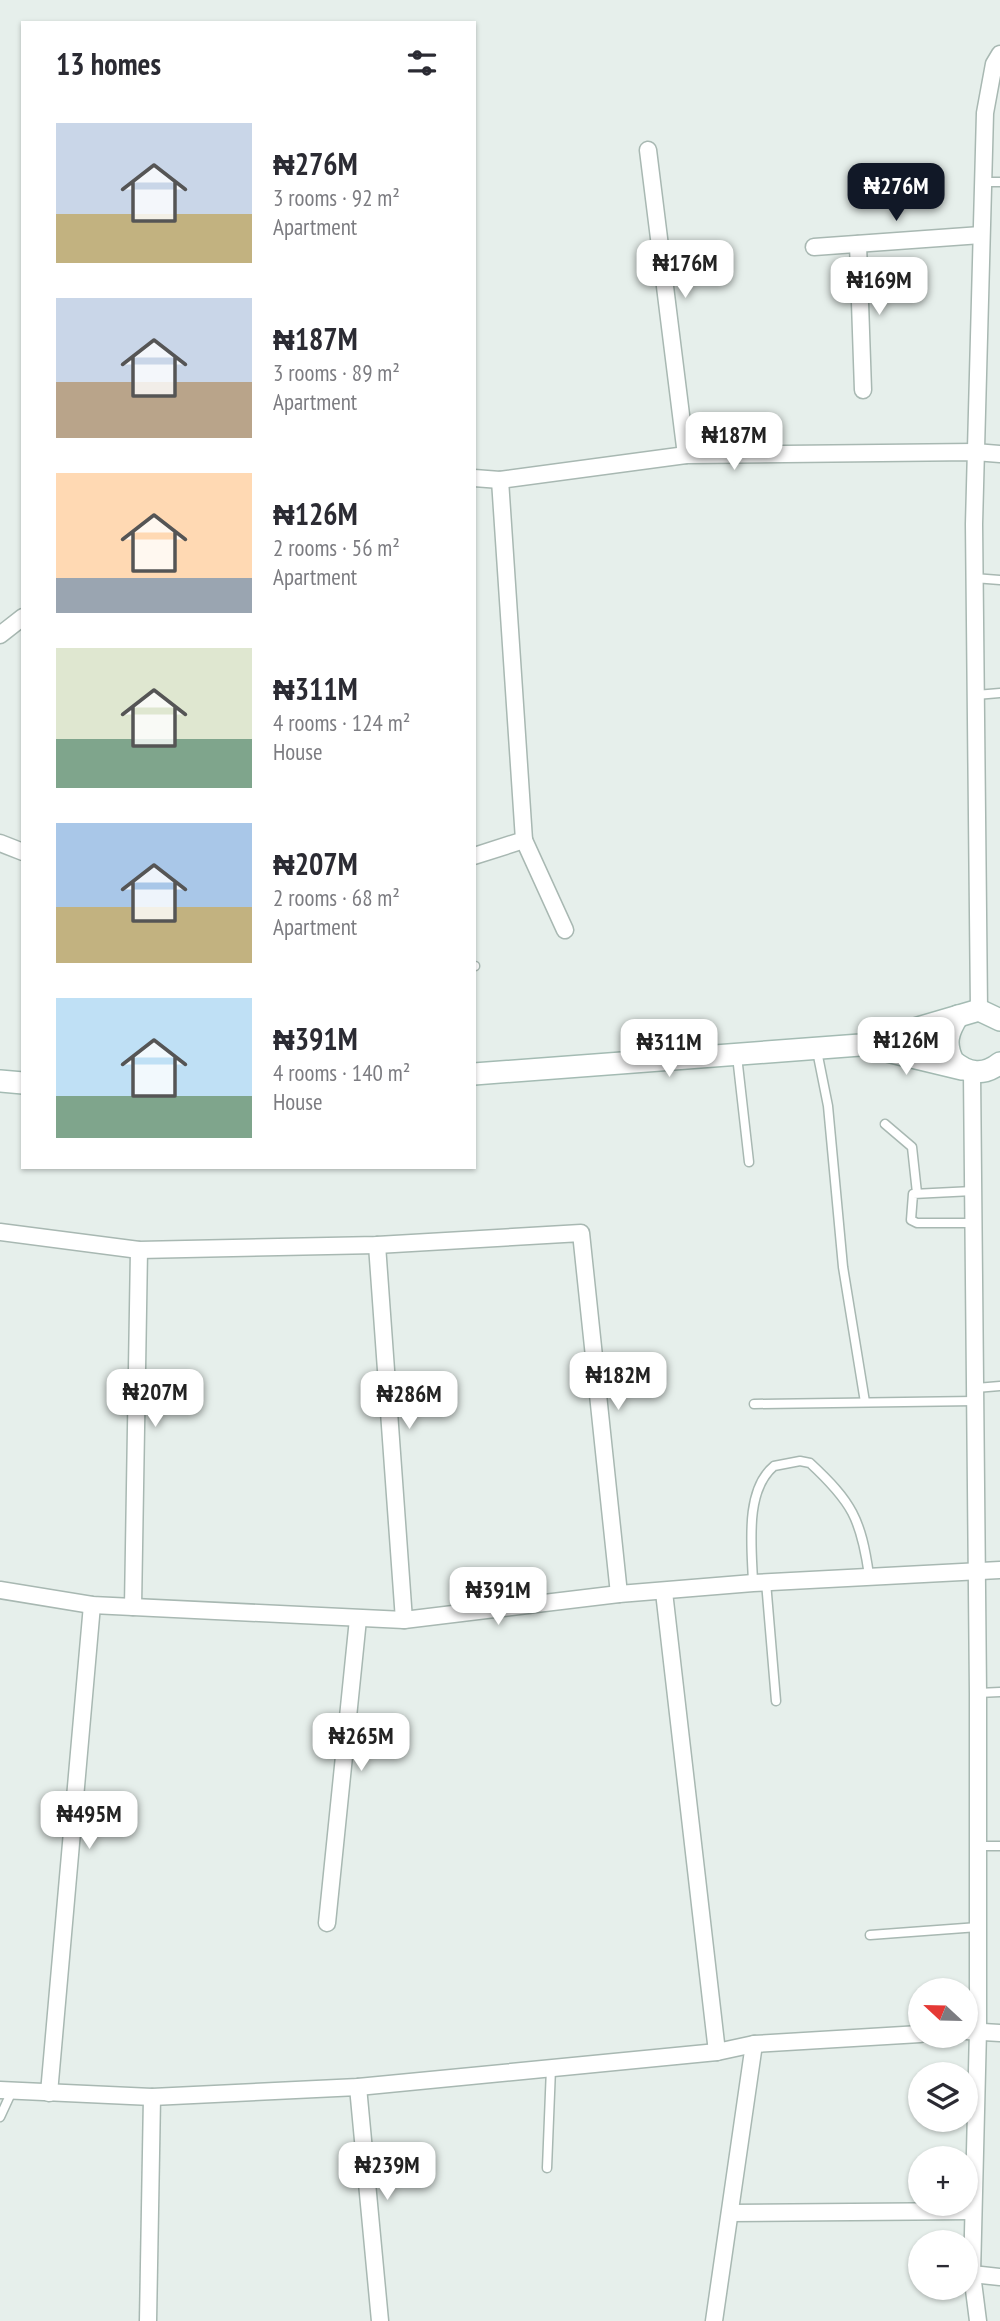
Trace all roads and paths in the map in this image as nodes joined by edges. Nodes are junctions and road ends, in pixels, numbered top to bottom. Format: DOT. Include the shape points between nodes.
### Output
graph roads {
  1 [pos="1000,54"];
  2 [pos="648,149"];
  3 [pos="983,182"];
  4 [pos="1000,182"];
  5 [pos="981,235"];
  6 [pos="858,244"];
  7 [pos="814,247"];
  8 [pos="863,390"];
  9 [pos="975,452"];
  10 [pos="1000,454"];
  11 [pos="686,455"];
  12 [pos="476,478"];
  13 [pos="499,480"];
  14 [pos="974,578"];
  15 [pos="1000,580"];
  16 [pos="21,619"];
  17 [pos="0,635"];
  18 [pos="1000,693"];
  19 [pos="976,695"];
  20 [pos="524,840"];
  21 [pos="0,843"];
  22 [pos="21,851"];
  23 [pos="476,855"];
  24 [pos="565,930"];
  25 [pos="979,1010"];
  26 [pos="958,1016"];
  27 [pos="1000,1019"];
  28 [pos="860,1045"];
  29 [pos="817,1048"];
  30 [pos="737,1053"];
  31 [pos="1000,1064"];
  32 [pos="967,1071"];
  33 [pos="476,1074"];
  34 [pos="0,1081"];
  35 [pos="21,1083"];
  36 [pos="885,1124"];
  37 [pos="749,1162"];
  38 [pos="973,1191"];
  39 [pos="917,1193"];
  40 [pos="974,1223"];
  41 [pos="0,1232"];
  42 [pos="377,1245"];
  43 [pos="139,1250"];
  44 [pos="1000,1386"];
  45 [pos="976,1394"];
  46 [pos="865,1402"];
  47 [pos="754,1404"];
  48 [pos="978,1569"];
  49 [pos="1000,1570"];
  50 [pos="869,1575"];
  51 [pos="759,1582"];
  52 [pos="0,1590"];
  53 [pos="664,1592"];
  54 [pos="618,1594"];
  55 [pos="92,1605"];
  56 [pos="133,1607"];
  57 [pos="358,1619"];
  58 [pos="404,1620"];
  59 [pos="1000,1692"];
  60 [pos="978,1693"];
  61 [pos="776,1701"];
  62 [pos="978,1846"];
  63 [pos="1000,1846"];
  64 [pos="327,1923"];
  65 [pos="978,1927"];
  66 [pos="870,1935"];
  67 [pos="975,1978"];
  68 [pos="978,2031"];
  69 [pos="1000,2033"];
  70 [pos="908,2035"];
  71 [pos="754,2044"];
  72 [pos="972,2048"];
  73 [pos="717,2052"];
  74 [pos="551,2068"];
  75 [pos="358,2087"];
  76 [pos="6,2090"];
  77 [pos="50,2093"];
  78 [pos="152,2097"];
  79 [pos="0,2117"];
  80 [pos="973,2146"];
  81 [pos="547,2168"];
  82 [pos="908,2212"];
  83 [pos="730,2213"];
  84 [pos="978,2275"];
  85 [pos="1000,2277"];
  86 [pos="975,2300"];
  87 [pos="148,2321"];
  88 [pos="380,2321"];
  89 [pos="714,2321"];
  90 [pos="978,2321"];
  1 -- 3 [label="street" via="985,113"];
  2 -- 11 [label="street"];
  3 -- 4 [label="lane"];
  3 -- 5 [label="street"];
  5 -- 6 [label="street"];
  5 -- 9 [label="street"];
  6 -- 7 [label="street"];
  6 -- 8 [label="street"];
  9 -- 10 [label="street"];
  9 -- 11 [label="street"];
  9 -- 14 [label="street"];
  11 -- 13 [label="street"];
  12 -- 13 [label="street"];
  13 -- 20 [label="street"];
  14 -- 15 [label="lane"];
  14 -- 19 [label="street"];
  16 -- 17 [label="street"];
  18 -- 19 [label="lane"];
  19 -- 25 [label="street"];
  20 -- 23 [label="street"];
  20 -- 24 [label="street"];
  21 -- 22 [label="street"];
  25 -- 26 [label="street"];
  25 -- 27 [label="street"];
  26 -- 28 [label="street"];
  26 -- 32 [label="street" via="947,1041 953,1061"];
  28 -- 29 [label="street"];
  28 -- 32 [label="street"];
  29 -- 30 [label="street"];
  29 -- 46 [label="lane" via="828,1106 843,1268"];
  30 -- 33 [label="street"];
  30 -- 37 [label="lane"];
  31 -- 32 [label="street" via="982,1073"];
  32 -- 38 [label="street"];
  34 -- 35 [label="street"];
  36 -- 39 [label="lane" via="912,1147"];
  38 -- 39 [label="lane"];
  38 -- 40 [label="street"];
  39 -- 40 [label="lane" via="911,1196 914,1222"];
  40 -- 45 [label="street"];
  41 -- 43 [label="street"];
  42 -- 43 [label="street"];
  42 -- 54 [label="street" via="581,1233"];
  42 -- 58 [label="street"];
  43 -- 56 [label="street"];
  44 -- 45 [label="lane"];
  45 -- 46 [label="lane"];
  45 -- 48 [label="street"];
  46 -- 47 [label="lane"];
  48 -- 49 [label="street"];
  48 -- 50 [label="street"];
  48 -- 60 [label="street"];
  50 -- 51 [label="street"];
  50 -- 51 [label="lane" via="854,1511 810,1463 800,1461 775,1466 760,1487 752,1536"];
  51 -- 53 [label="street"];
  51 -- 61 [label="lane"];
  52 -- 55 [label="street"];
  53 -- 54 [label="street"];
  53 -- 73 [label="street"];
  54 -- 58 [label="street"];
  55 -- 56 [label="street"];
  55 -- 77 [label="street"];
  56 -- 57 [label="street"];
  57 -- 58 [label="street"];
  57 -- 64 [label="street"];
  59 -- 60 [label="lane"];
  60 -- 62 [label="street"];
  62 -- 63 [label="lane"];
  62 -- 65 [label="street"];
  65 -- 66 [label="lane"];
  65 -- 67 [label="street"];
  68 -- 69 [label="street"];
  70 -- 71 [label="street"];
  71 -- 73 [label="street"];
  71 -- 83 [label="street"];
  72 -- 80 [label="street"];
  73 -- 74 [label="street"];
  74 -- 75 [label="street"];
  74 -- 81 [label="lane"];
  75 -- 78 [label="street"];
  75 -- 88 [label="street"];
  76 -- 77 [label="street"];
  76 -- 79 [label="lane"];
  77 -- 78 [label="street"];
  78 -- 87 [label="street"];
  82 -- 83 [label="street"];
  83 -- 89 [label="street"];
  84 -- 85 [label="street"];
  86 -- 90 [label="street"];
}
